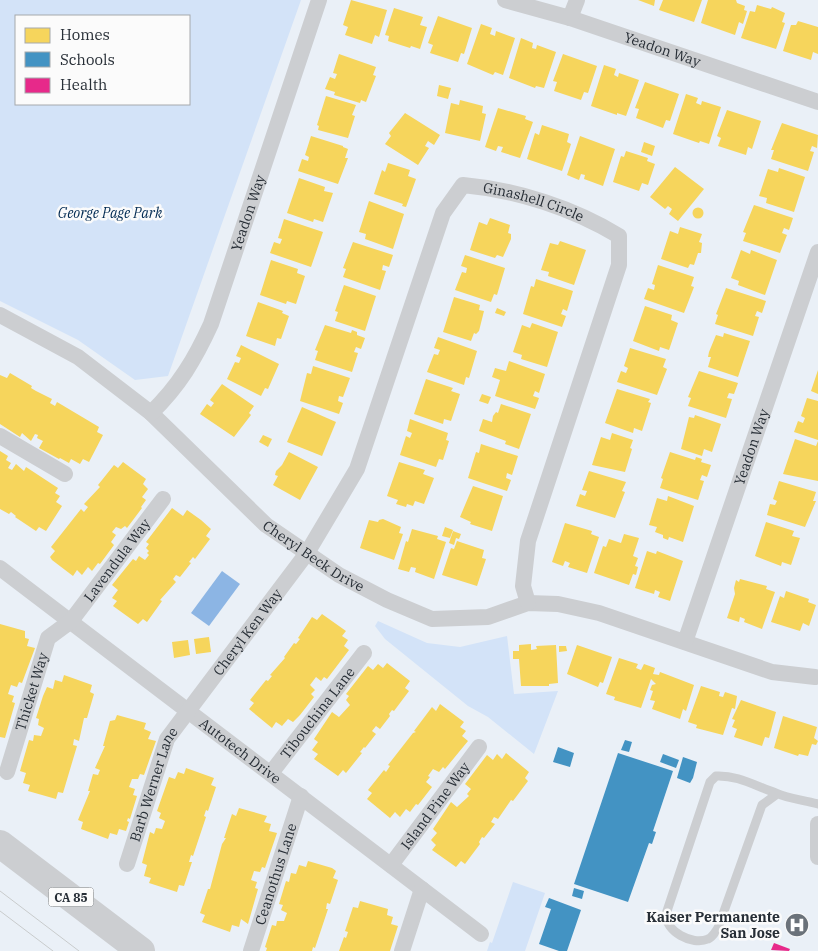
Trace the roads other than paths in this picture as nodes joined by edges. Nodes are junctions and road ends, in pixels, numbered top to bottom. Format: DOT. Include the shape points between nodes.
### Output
graph roads {
  1 [pos="319,0"];
  2 [pos="505,0"];
  3 [pos="577,0"];
  4 [pos="570,18"];
  5 [pos="818,102"];
  6 [pos="818,252"];
  7 [pos="0,314"];
  8 [pos="151,413"];
  9 [pos="0,436"];
  10 [pos="65,474"];
  11 [pos="163,500"];
  12 [pos="307,553"];
  13 [pos="0,568"];
  14 [pos="528,603"];
  15 [pos="71,621"];
  16 [pos="685,642"];
  17 [pos="364,653"];
  18 [pos="815,676"];
  19 [pos="188,710"];
  20 [pos="479,747"];
  21 [pos="7,772"];
  22 [pos="271,773"];
  23 [pos="777,794"];
  24 [pos="301,796"];
  25 [pos="818,804"];
  26 [pos="818,824"];
  27 [pos="0,844"];
  28 [pos="818,857"];
  29 [pos="127,864"];
  30 [pos="391,865"];
  31 [pos="422,889"];
  32 [pos="481,934"];
  33 [pos="141,951"];
  34 [pos="251,951"];
  35 [pos="402,951"];
  1 -- 8 [label="street, Yeadon Way" via="211,324 194,361"];
  2 -- 4 [label="street, Yeadon Way"];
  3 -- 4 [label="street"];
  4 -- 5 [label="street, Yeadon Way"];
  6 -- 16 [label="street, Yeadon Way"];
  7 -- 8 [label="street, Cheryl Beck Drive" via="78,357"];
  8 -- 12 [label="street, Cheryl Beck Drive" via="266,525"];
  9 -- 10 [label="street"];
  11 -- 15 [label="street, Lavendula Way"];
  12 -- 14 [label="street, Cheryl Beck Drive" via="387,600 432,619 488,617"];
  12 -- 14 [label="street, Ginashell Circle" via="357,469 443,213 464,185 498,188 592,219 619,236 619,265 528,541 523,586"];
  12 -- 19 [label="street, Cheryl Ken Way"];
  13 -- 15 [label="street, Autotech Drive"];
  14 -- 16 [label="street, Cheryl Beck Drive" via="558,604 598,613"];
  15 -- 19 [label="street, Autotech Drive"];
  15 -- 21 [label="street, Thicket Way" via="48,638"];
  16 -- 18 [label="street, Cheryl Beck Drive" via="772,672"];
  17 -- 22 [label="street, Tibouchina Lane"];
  19 -- 22 [label="street, Autotech Drive"];
  19 -- 29 [label="street, Barb Werner Lane" via="167,739"];
  20 -- 30 [label="street, Island Pine Way"];
  22 -- 24 [label="street, Autotech Drive"];
  23 -- 23 [label="lane" via="747,780 726,775 716,776 710,782 666,914 665,921 671,930 697,941 713,936 762,806"];
  23 -- 25 [label="lane"];
  24 -- 30 [label="street, Autotech Drive"];
  24 -- 34 [label="street, Ceanothus Lane"];
  26 -- 28 [label="street"];
  27 -- 33 [label="highway, CA 85"];
  30 -- 31 [label="street, Autotech Drive"];
  31 -- 32 [label="street, Autotech Drive"];
  31 -- 35 [label="street"];
}
